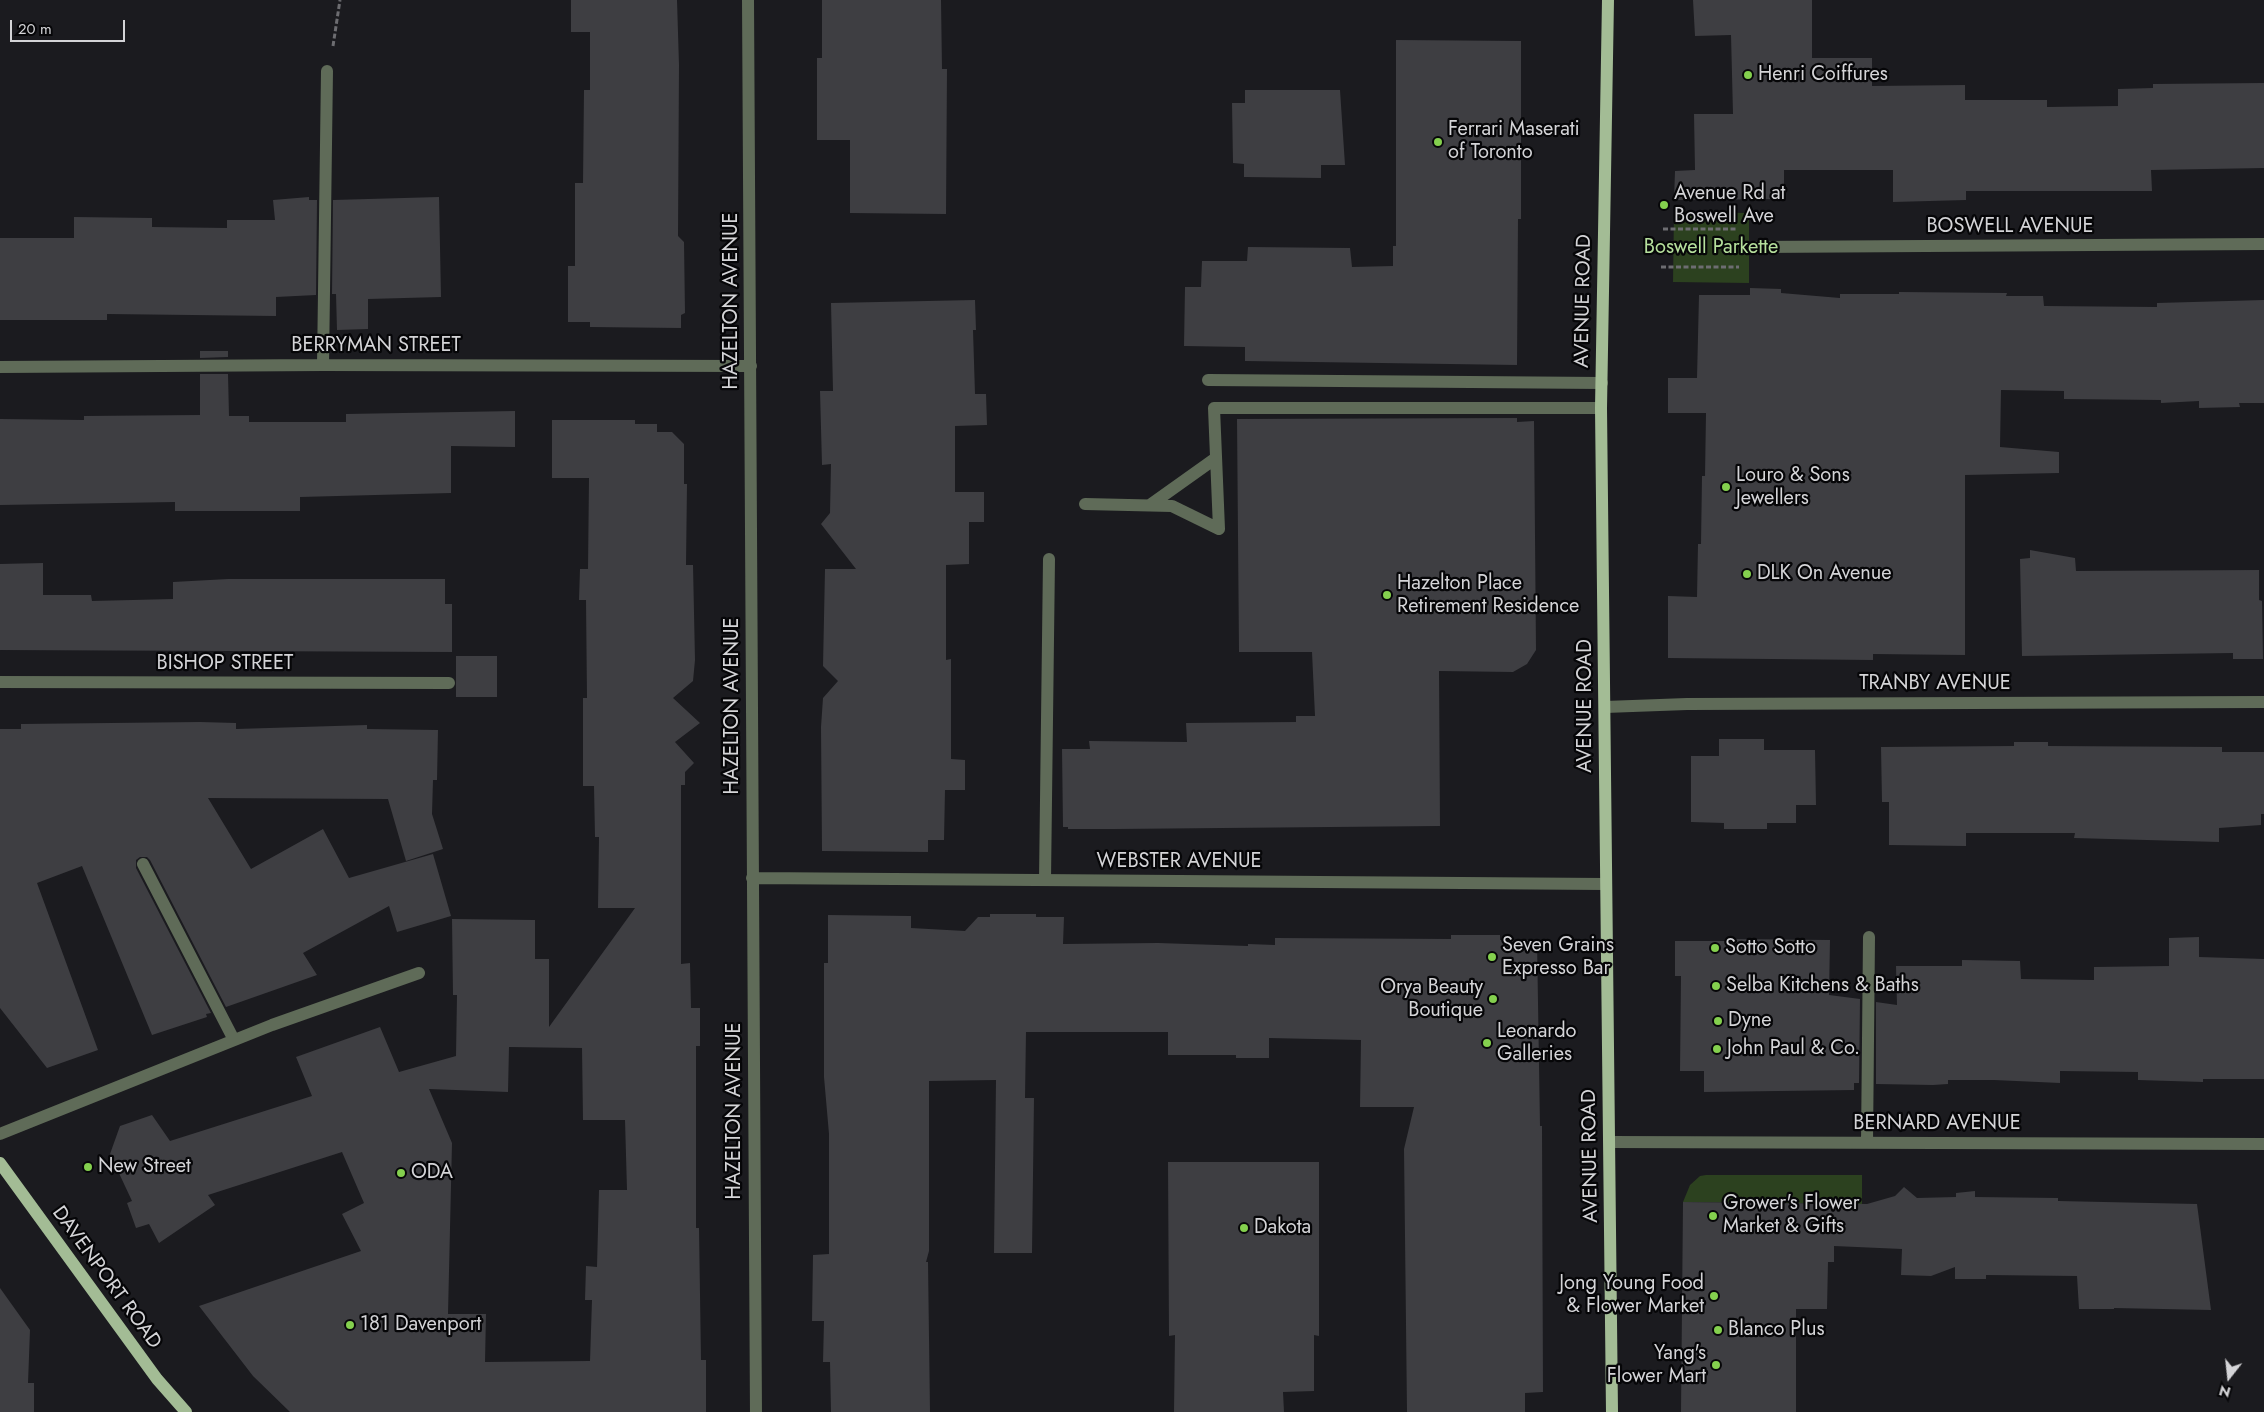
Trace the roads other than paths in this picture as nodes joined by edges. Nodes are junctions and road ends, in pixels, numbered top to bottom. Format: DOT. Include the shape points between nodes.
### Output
graph roads {
  1 [pos="748,0"];
  2 [pos="1608,0"];
  3 [pos="327,71"];
  4 [pos="2264,244"];
  5 [pos="1756,247"];
  6 [pos="323,365"];
  7 [pos="751,366"];
  8 [pos="0,367"];
  9 [pos="1208,380"];
  10 [pos="1602,383"];
  11 [pos="1601,408"];
  12 [pos="1216,458"];
  13 [pos="1086,504"];
  14 [pos="1150,505"];
  15 [pos="1049,559"];
  16 [pos="0,682"];
  17 [pos="449,683"];
  18 [pos="2264,702"];
  19 [pos="1605,707"];
  20 [pos="143,864"];
  21 [pos="752,878"];
  22 [pos="1045,880"];
  23 [pos="1606,884"];
  24 [pos="1869,937"];
  25 [pos="419,973"];
  26 [pos="234,1040"];
  27 [pos="0,1134"];
  28 [pos="1610,1142"];
  29 [pos="1867,1143"];
  30 [pos="2264,1144"];
  31 [pos="0,1163"];
  32 [pos="186,1412"];
  33 [pos="756,1412"];
  34 [pos="1612,1412"];
  1 -- 7 [label="street, HAZELTON AVENUE"];
  2 -- 10 [label="main road, AVENUE ROAD"];
  3 -- 6 [label="street"];
  4 -- 5 [label="street, BOSWELL AVENUE"];
  6 -- 7 [label="street, BERRYMAN STREET"];
  6 -- 8 [label="street, BERRYMAN STREET"];
  7 -- 21 [label="street, HAZELTON AVENUE"];
  9 -- 10 [label="street"];
  10 -- 11 [label="main road, AVENUE ROAD"];
  11 -- 12 [label="street" via="1214,408"];
  11 -- 19 [label="main road, AVENUE ROAD"];
  12 -- 14 [label="street"];
  12 -- 14 [label="street" via="1219,529 1172,506"];
  13 -- 14 [label="street"];
  15 -- 22 [label="street"];
  16 -- 17 [label="street, BISHOP STREET"];
  18 -- 19 [label="street, TRANBY AVENUE"];
  19 -- 23 [label="main road, AVENUE ROAD"];
  20 -- 26 [label="street"];
  21 -- 22 [label="street, WEBSTER AVENUE"];
  21 -- 33 [label="street, HAZELTON AVENUE"];
  22 -- 23 [label="street, WEBSTER AVENUE"];
  23 -- 28 [label="main road, AVENUE ROAD"];
  24 -- 29 [label="street"];
  25 -- 26 [label="street"];
  26 -- 27 [label="street"];
  28 -- 29 [label="street, BERNARD AVENUE"];
  28 -- 34 [label="main road, AVENUE ROAD"];
  29 -- 30 [label="street, BERNARD AVENUE"];
  31 -- 32 [label="main road, DAVENPORT ROAD" via="157,1379"];
}
